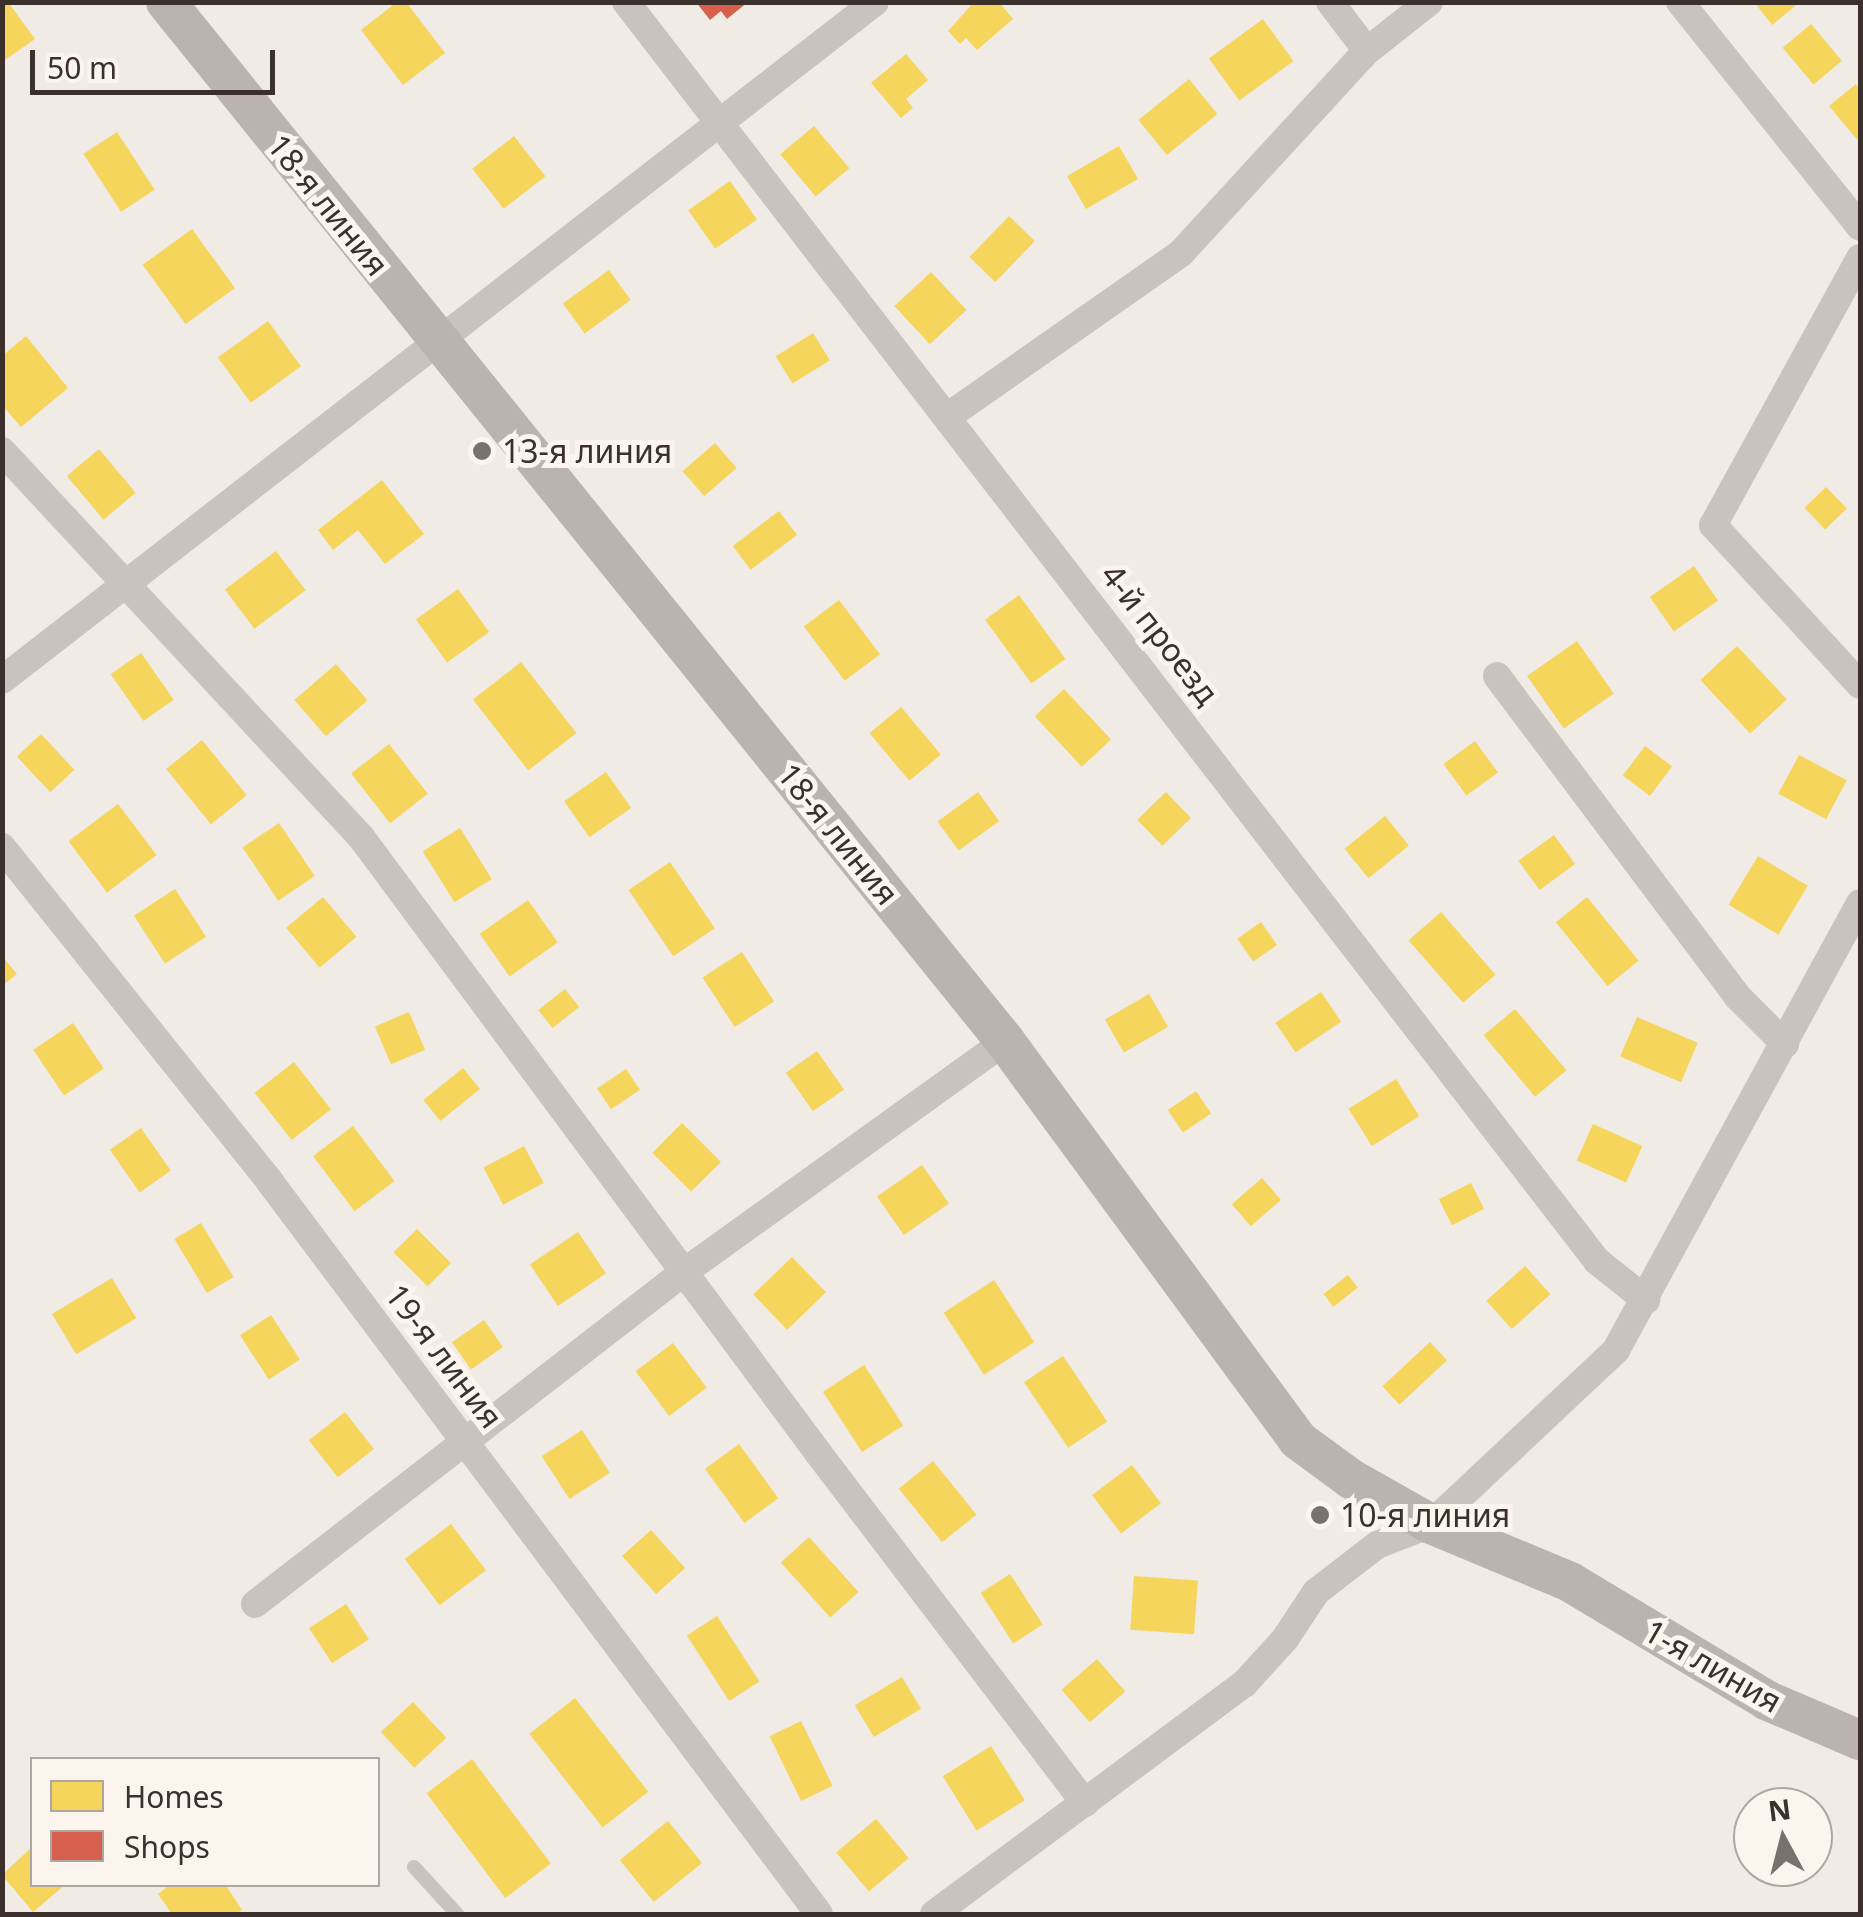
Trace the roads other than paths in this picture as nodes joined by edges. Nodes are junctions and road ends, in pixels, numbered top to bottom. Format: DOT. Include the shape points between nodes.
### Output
graph roads {
  1 [pos="166,2"];
  2 [pos="626,2"];
  3 [pos="874,2"];
  4 [pos="1330,2"];
  5 [pos="1429,2"];
  6 [pos="1680,2"];
  7 [pos="1367,51"];
  8 [pos="717,122"];
  9 [pos="1860,227"];
  10 [pos="1860,258"];
  11 [pos="438,342"];
  12 [pos="947,418"];
  13 [pos="2,452"];
  14 [pos="127,585"];
  15 [pos="1497,676"];
  16 [pos="2,680"];
  17 [pos="1860,685"];
  18 [pos="2,847"];
  19 [pos="1860,902"];
  20 [pos="1005,1041"];
  21 [pos="1786,1044"];
  22 [pos="684,1272"];
  23 [pos="1646,1300"];
  24 [pos="464,1441"];
  25 [pos="1431,1524"];
  26 [pos="1570,1582"];
  27 [pos="256,1604"];
  28 [pos="1860,1740"];
  29 [pos="1085,1804"];
  30 [pos="414,1866"];
  31 [pos="456,1914"];
  32 [pos="819,1914"];
  33 [pos="934,1914"];
  1 -- 11 [label="street, 18-я линия"];
  2 -- 8 [label="street, 4-й проезд"];
  3 -- 8 [label="street"];
  4 -- 7 [label="street"];
  5 -- 7 [label="street"];
  6 -- 9 [label="street"];
  7 -- 12 [label="street" via="1181,253"];
  8 -- 11 [label="street"];
  8 -- 12 [label="street, 4-й проезд"];
  10 -- 17 [label="street" via="1713,525"];
  11 -- 14 [label="street"];
  11 -- 20 [label="street, 18-я линия"];
  12 -- 23 [label="street, 4-й проезд" via="1597,1261"];
  13 -- 14 [label="street"];
  14 -- 16 [label="street"];
  14 -- 22 [label="street" via="362,837"];
  15 -- 21 [label="street" via="1737,996"];
  18 -- 24 [label="street, 19-я линия" via="270,1182"];
  19 -- 21 [label="street"];
  20 -- 22 [label="street"];
  20 -- 25 [label="street, 18-я линия" via="1298,1440"];
  21 -- 23 [label="street"];
  22 -- 24 [label="street"];
  22 -- 29 [label="street"];
  23 -- 25 [label="street" via="1616,1350"];
  24 -- 27 [label="street"];
  24 -- 32 [label="street, 19-я линия"];
  25 -- 26 [label="street, 18-я линия"];
  25 -- 29 [label="street" via="1377,1545 1316,1592 1244,1684"];
  26 -- 28 [label="street, 1-я линия" via="1766,1700"];
  29 -- 33 [label="street"];
  30 -- 31 [label="lane"];
}
